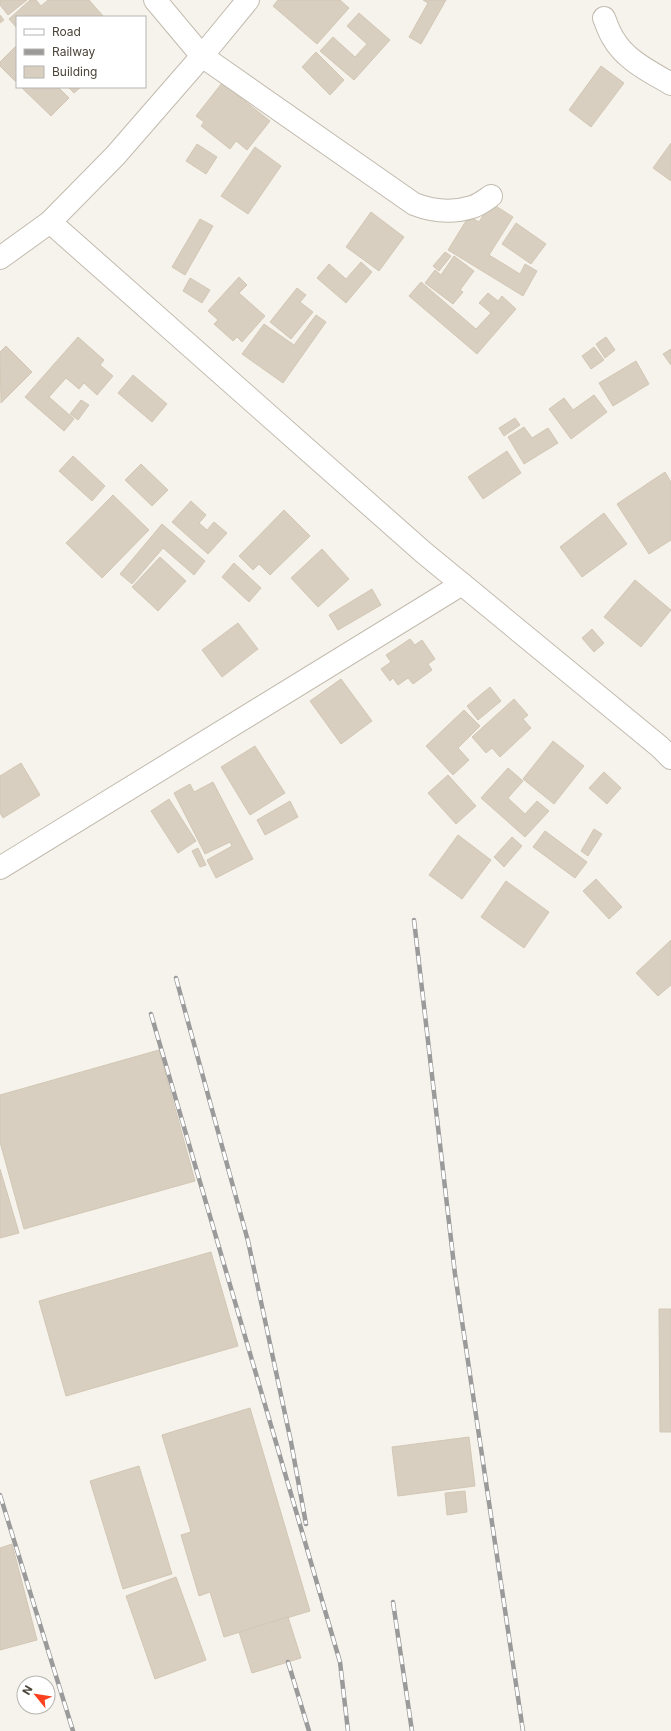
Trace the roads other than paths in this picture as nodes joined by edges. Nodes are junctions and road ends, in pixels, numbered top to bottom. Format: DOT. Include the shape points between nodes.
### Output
graph roads {
  1 [pos="155,0"];
  2 [pos="248,0"];
  3 [pos="604,18"];
  4 [pos="202,56"];
  5 [pos="671,84"];
  6 [pos="491,196"];
  7 [pos="50,222"];
  8 [pos="0,258"];
  9 [pos="462,584"];
  10 [pos="667,746"];
  11 [pos="0,868"];
  1 -- 4 [label="street"];
  2 -- 4 [label="street"];
  3 -- 5 [label="street" via="613,39 625,53"];
  4 -- 6 [label="street" via="414,204 428,210 450,211 473,207"];
  4 -- 7 [label="street" via="115,156"];
  7 -- 8 [label="street"];
  7 -- 9 [label="street"];
  9 -- 10 [label="street"];
  9 -- 11 [label="street"];
}
